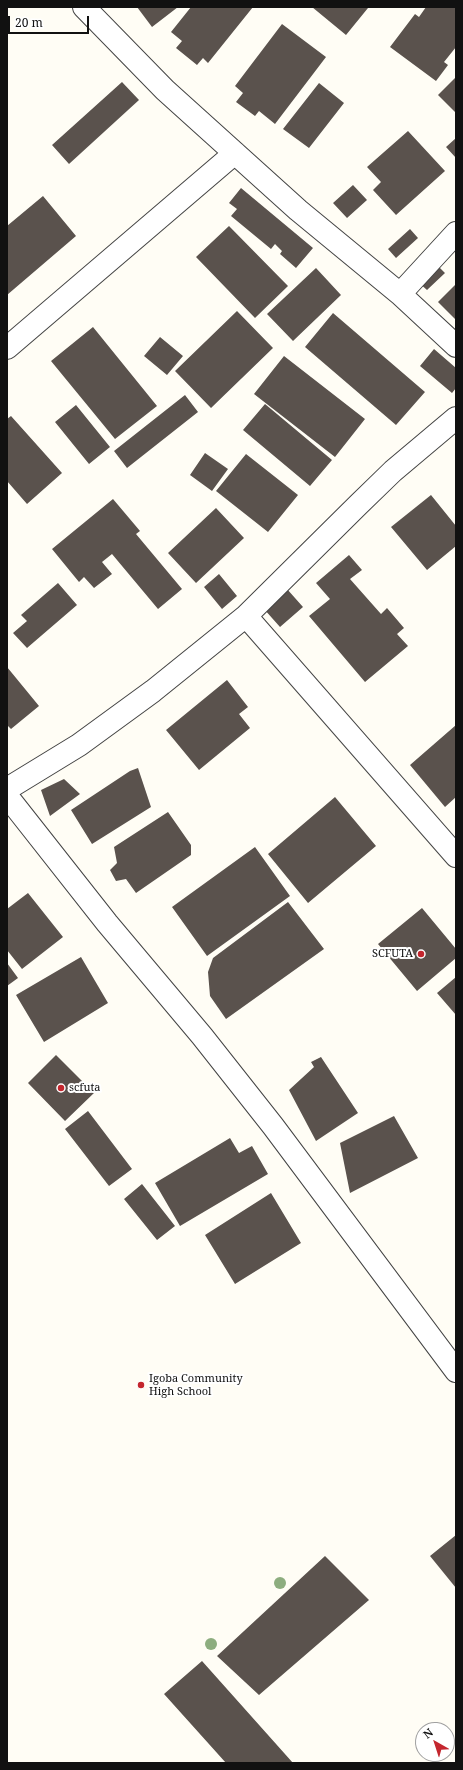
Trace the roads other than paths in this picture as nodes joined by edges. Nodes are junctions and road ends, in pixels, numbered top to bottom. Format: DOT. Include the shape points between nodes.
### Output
graph roads {
  1 [pos="84,7"];
  2 [pos="236,153"];
  3 [pos="456,233"];
  4 [pos="400,294"];
  5 [pos="456,346"];
  6 [pos="7,348"];
  7 [pos="456,418"];
  8 [pos="246,616"];
  9 [pos="7,789"];
  10 [pos="7,796"];
  11 [pos="456,856"];
  12 [pos="456,1372"];
  1 -- 2 [label="street" via="165,90"];
  2 -- 4 [label="street" via="298,210"];
  2 -- 6 [label="street"];
  3 -- 4 [label="street"];
  4 -- 5 [label="street"];
  7 -- 8 [label="street" via="393,471"];
  8 -- 9 [label="street" via="86,741"];
  8 -- 11 [label="street"];
  10 -- 12 [label="street" via="273,1126"];
}
